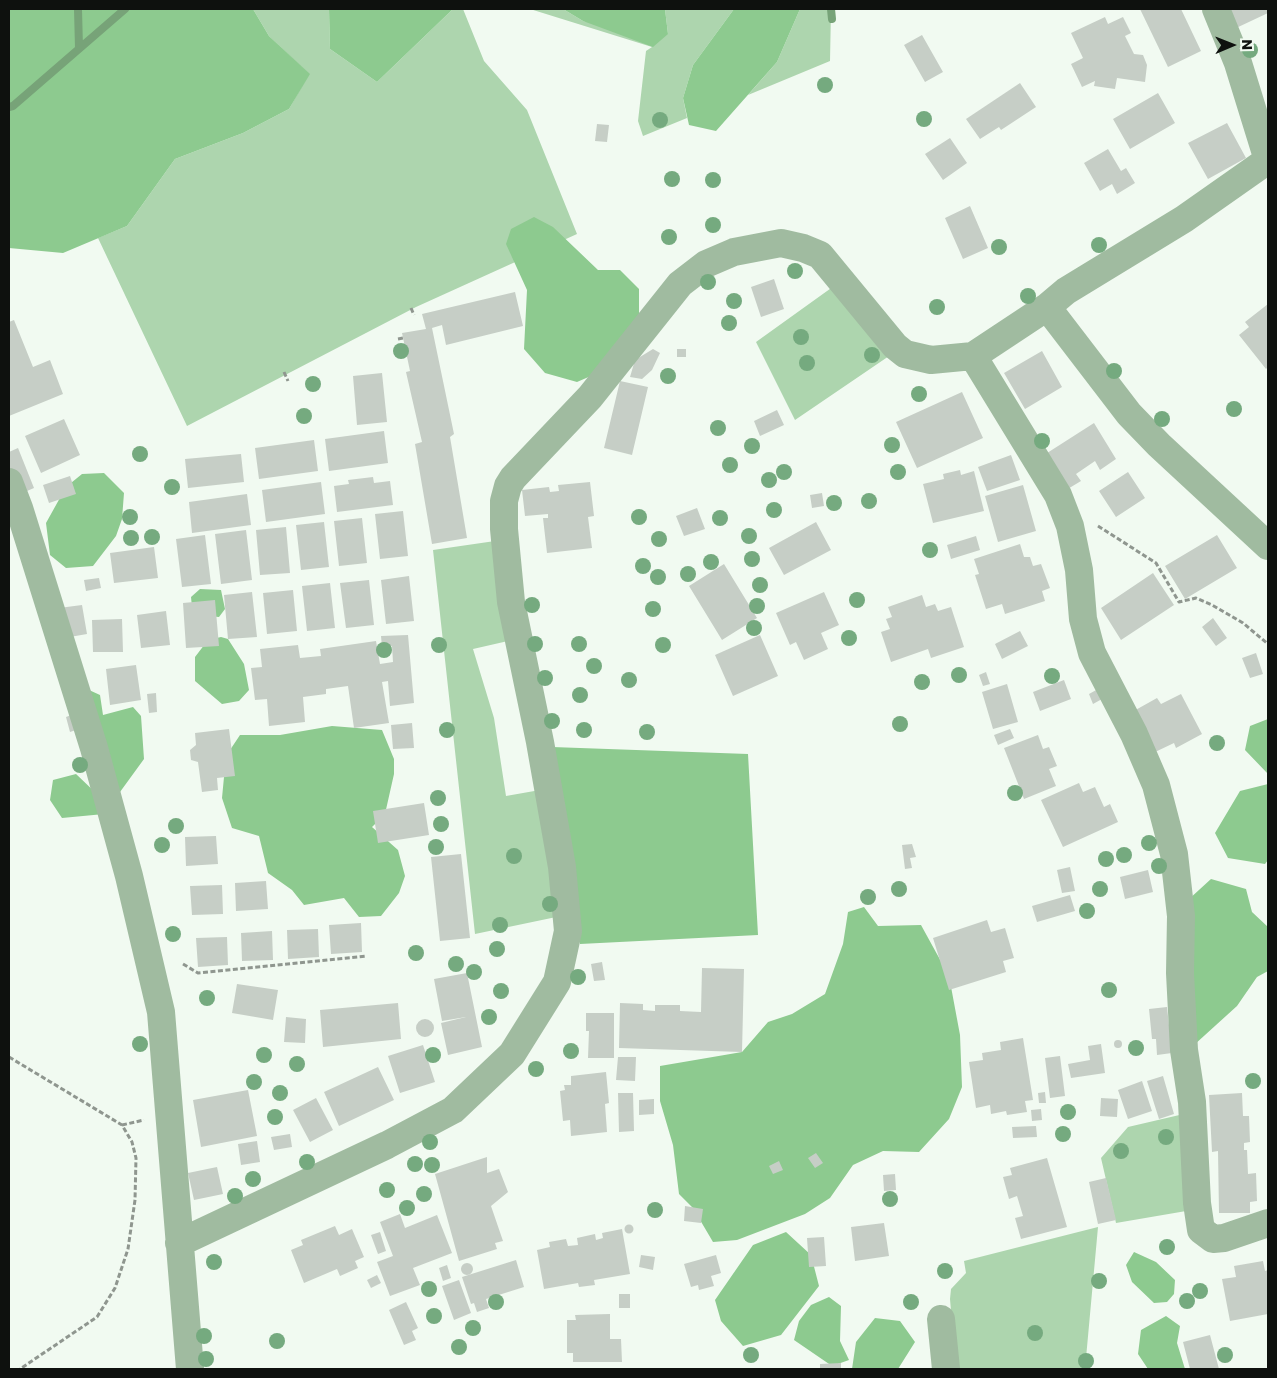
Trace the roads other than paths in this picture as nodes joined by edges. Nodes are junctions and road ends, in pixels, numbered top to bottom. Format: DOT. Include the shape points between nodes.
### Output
graph roads {
  1 [pos="1216,9"];
  2 [pos="1268,160"];
  3 [pos="1047,307"];
  4 [pos="973,356"];
  5 [pos="9,482"];
  6 [pos="1268,546"];
  7 [pos="1268,1223"];
  8 [pos="179,1243"];
  9 [pos="942,1319"];
  10 [pos="190,1369"];
  11 [pos="946,1369"];
  1 -- 2 [label="street" via="1238,63"];
  2 -- 3 [label="street" via="1184,219 1066,291"];
  3 -- 4 [label="street"];
  3 -- 6 [label="street" via="1129,414 1158,445"];
  4 -- 7 [label="street" via="1058,495 1070,526 1079,570 1083,619 1092,653 1156,785 1174,854 1181,916 1184,1050 1192,1102 1201,1230 1213,1239 1224,1238"];
  4 -- 8 [label="street" via="931,360 905,354 820,255 803,248 781,243 734,252 706,264 680,284 590,397 513,478 504,500 511,602 562,867 568,931 557,982 512,1054 453,1110 387,1146"];
  5 -- 8 [label="street" via="20,508 94,748 160,1012"];
  8 -- 10 [label="street"];
  9 -- 11 [label="street"];
}
